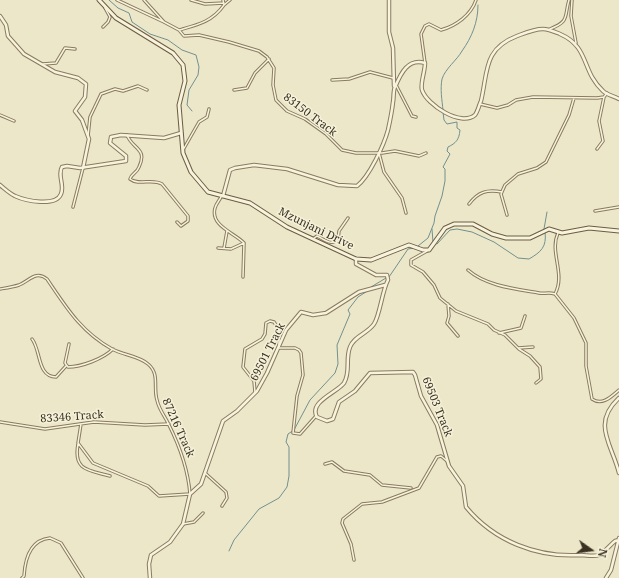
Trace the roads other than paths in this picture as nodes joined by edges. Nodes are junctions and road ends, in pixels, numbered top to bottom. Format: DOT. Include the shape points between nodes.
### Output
graph roads {
  1 [pos="99,0"];
  2 [pos="117,0"];
  3 [pos="144,0"];
  4 [pos="192,0"];
  5 [pos="223,0"];
  6 [pos="230,0"];
  7 [pos="389,0"];
  8 [pos="476,0"];
  9 [pos="568,0"];
  10 [pos="572,0"];
  11 [pos="224,4"];
  12 [pos="105,6"];
  13 [pos="0,16"];
  14 [pos="164,22"];
  15 [pos="103,27"];
  16 [pos="179,30"];
  17 [pos="548,30"];
  18 [pos="576,43"];
  19 [pos="75,49"];
  20 [pos="269,60"];
  21 [pos="425,63"];
  22 [pos="42,64"];
  23 [pos="393,78"];
  24 [pos="332,80"];
  25 [pos="395,86"];
  26 [pos="147,90"];
  27 [pos="234,90"];
  28 [pos="607,93"];
  29 [pos="604,97"];
  30 [pos="574,98"];
  31 [pos="619,99"];
  32 [pos="480,104"];
  33 [pos="208,109"];
  34 [pos="0,115"];
  35 [pos="416,117"];
  36 [pos="14,122"];
  37 [pos="180,133"];
  38 [pos="127,135"];
  39 [pos="88,136"];
  40 [pos="597,149"];
  41 [pos="183,150"];
  42 [pos="378,153"];
  43 [pos="426,153"];
  44 [pos="77,168"];
  45 [pos="83,168"];
  46 [pos="81,174"];
  47 [pos="0,185"];
  48 [pos="502,192"];
  49 [pos="222,197"];
  50 [pos="469,204"];
  51 [pos="73,206"];
  52 [pos="619,207"];
  53 [pos="595,211"];
  54 [pos="406,213"];
  55 [pos="507,215"];
  56 [pos="348,218"];
  57 [pos="177,222"];
  58 [pos="227,231"];
  59 [pos="619,231"];
  60 [pos="559,232"];
  61 [pos="313,239"];
  62 [pos="244,243"];
  63 [pos="218,248"];
  64 [pos="224,248"];
  65 [pos="429,250"];
  66 [pos="356,259"];
  67 [pos="468,270"];
  68 [pos="243,277"];
  69 [pos="385,284"];
  70 [pos="0,289"];
  71 [pos="555,294"];
  72 [pos="448,304"];
  73 [pos="525,316"];
  74 [pos="499,332"];
  75 [pos="458,336"];
  76 [pos="32,339"];
  77 [pos="69,344"];
  78 [pos="279,347"];
  79 [pos="533,347"];
  80 [pos="518,348"];
  81 [pos="113,349"];
  82 [pos="66,366"];
  83 [pos="536,383"];
  84 [pos="619,390"];
  85 [pos="254,394"];
  86 [pos="619,398"];
  87 [pos="316,416"];
  88 [pos="0,422"];
  89 [pos="81,424"];
  90 [pos="168,424"];
  91 [pos="78,443"];
  92 [pos="449,462"];
  93 [pos="325,464"];
  94 [pos="619,472"];
  95 [pos="204,473"];
  96 [pos="110,476"];
  97 [pos="413,489"];
  98 [pos="190,494"];
  99 [pos="222,506"];
  100 [pos="203,513"];
  101 [pos="183,524"];
  102 [pos="619,539"];
  103 [pos="354,560"];
  104 [pos="22,578"];
  105 [pos="83,578"];
  106 [pos="150,578"];
  107 [pos="606,578"];
  1 -- 12 [label="main road, Mzunjani Drive"];
  2 -- 14 [label="street"];
  3 -- 14 [label="street"];
  4 -- 11 [label="street" via="205,4"];
  5 -- 11 [label="street"];
  6 -- 11 [label="street"];
  7 -- 23 [label="street"];
  8 -- 21 [label="street" via="464,18 451,27 442,30 429,24 425,26 421,36"];
  9 -- 17 [label="street" via="566,18"];
  10 -- 18 [label="street" via="571,16"];
  11 -- 16 [label="street" via="215,16 206,22"];
  12 -- 15 [label="street" via="110,17"];
  12 -- 37 [label="main road, Mzunjani Drive" via="125,24 164,47 180,60 185,76 179,105"];
  13 -- 22 [label="street" via="14,45"];
  14 -- 16 [label="street"];
  16 -- 20 [label="street" via="187,37 200,35 256,49"];
  17 -- 18 [label="street"];
  17 -- 32 [label="street" via="538,29 512,38 493,52 485,71"];
  18 -- 28 [label="street" via="589,71 602,91"];
  19 -- 22 [label="street" via="65,48 54,64"];
  20 -- 27 [label="street" via="255,73 247,88"];
  20 -- 42 [label="street, 83150 Track" via="274,68 274,96 281,106 326,134 342,150 356,154"];
  21 -- 25 [label="street" via="418,61 411,64"];
  21 -- 32 [label="street" via="426,72 422,88 424,95 436,108 468,118 476,113"];
  22 -- 39 [label="street" via="55,72 78,78 86,83 85,96 75,111 82,120"];
  23 -- 24 [label="street" via="370,72 348,79"];
  23 -- 25 [label="street"];
  25 -- 35 [label="street" via="412,116"];
  25 -- 42 [label="street" via="388,131"];
  26 -- 39 [label="street" via="138,86 101,94 90,117"];
  28 -- 29 [label="street"];
  28 -- 31 [label="street"];
  29 -- 30 [label="street"];
  29 -- 40 [label="street" via="599,121 603,141"];
  30 -- 32 [label="street" via="529,98 496,108"];
  30 -- 48 [label="street" via="569,115 546,162 508,180"];
  33 -- 41 [label="street" via="207,117 200,122"];
  34 -- 36 [label="street"];
  37 -- 38 [label="street" via="164,138"];
  37 -- 41 [label="main road, Mzunjani Drive"];
  38 -- 45 [label="street" via="113,136 109,141 126,156 125,162"];
  38 -- 57 [label="street" via="129,142 140,150 142,156 140,167 130,180 162,184 188,216 188,221 183,226"];
  39 -- 45 [label="street" via="89,144"];
  41 -- 49 [label="main road, Mzunjani Drive" via="187,167 196,180 208,192"];
  42 -- 43 [label="street, 83150 Track" via="395,151 418,156"];
  42 -- 49 [label="street" via="366,176 357,186 338,185 287,169 250,166 230,170"];
  42 -- 54 [label="street" via="384,172 402,198"];
  44 -- 45 [label="street"];
  44 -- 46 [label="street"];
  44 -- 47 [label="street" via="62,168 62,191 58,199 52,202 19,197"];
  45 -- 46 [label="street"];
  46 -- 51 [label="street"];
  48 -- 50 [label="street" via="483,192"];
  48 -- 55 [label="street"];
  49 -- 58 [label="street" via="215,209 215,218"];
  49 -- 61 [label="main road, Mzunjani Drive" via="250,203 280,223"];
  52 -- 53 [label="street"];
  56 -- 61 [label="street" via="335,242 317,236"];
  58 -- 62 [label="street"];
  58 -- 64 [label="street"];
  59 -- 60 [label="main road" via="589,228"];
  60 -- 65 [label="main road" via="549,229 530,238 506,238 473,224 454,224 445,228"];
  60 -- 71 [label="street" via="555,245 559,273"];
  61 -- 66 [label="main road, Mzunjani Drive"];
  62 -- 64 [label="street" via="234,248"];
  62 -- 68 [label="street"];
  63 -- 64 [label="street"];
  65 -- 66 [label="main road, Mzunjani Drive" via="409,245 371,260"];
  65 -- 72 [label="street" via="414,258 410,264 423,272 434,285 440,298"];
  66 -- 69 [label="street" via="356,264 373,274 388,275"];
  67 -- 71 [label="street" via="494,284"];
  69 -- 78 [label="street, 69501 Track" via="359,292 326,313 313,315 301,312 286,330"];
  69 -- 87 [label="street" via="374,323 356,338 349,348 349,369 344,383 321,401"];
  70 -- 81 [label="street, 87216 Track" via="19,285 35,276 44,276 83,329"];
  71 -- 84 [label="street" via="574,318 586,343 586,366 592,399 603,402"];
  72 -- 74 [label="street" via="458,313 488,324"];
  72 -- 75 [label="street" via="447,323"];
  73 -- 74 [label="street" via="521,328"];
  74 -- 80 [label="street" via="506,335"];
  76 -- 82 [label="street" via="47,374 56,377"];
  77 -- 82 [label="street"];
  78 -- 85 [label="street, 69501 Track"];
  78 -- 85 [label="street" via="278,327 270,321 266,323 265,334 260,340 245,349 243,366 256,385"];
  78 -- 87 [label="street" via="293,347 300,351 303,375 292,432 298,435"];
  79 -- 80 [label="street"];
  80 -- 83 [label="street" via="540,367 541,378"];
  81 -- 82 [label="street" via="85,364"];
  81 -- 90 [label="street, 87216 Track" via="143,360 153,369 157,380 155,392 158,406"];
  85 -- 95 [label="street, 69501 Track" via="237,411 222,421"];
  86 -- 94 [label="street" via="608,412 604,432"];
  87 -- 92 [label="street, 69503 Track" via="327,421 333,419 341,401 356,391 370,373 412,372 416,375 421,396 435,420"];
  88 -- 89 [label="street, 83346 Track" via="45,429"];
  89 -- 90 [label="street, 83346 Track"];
  89 -- 91 [label="street"];
  90 -- 98 [label="street, 87216 Track" via="187,469"];
  91 -- 96 [label="street" via="77,456 81,466"];
  91 -- 98 [label="street" via="93,463 148,486 159,496"];
  92 -- 97 [label="street" via="438,456 421,485"];
  92 -- 102 [label="street, 69503 Track" via="452,472 463,486 466,507 490,529 513,544 560,555 596,556"];
  93 -- 97 [label="street" via="332,462 344,471 370,475 384,486"];
  95 -- 98 [label="street, 69501 Track" via="200,485"];
  95 -- 99 [label="street" via="226,492 227,498"];
  97 -- 103 [label="street" via="382,502 362,504 343,519 342,523 351,544"];
  98 -- 101 [label="street, 87216 Track"];
  100 -- 101 [label="street" via="195,521"];
  101 -- 106 [label="street, 87216 Track" via="170,542 152,555 149,564"];
  102 -- 107 [label="street" via="611,570"];
  104 -- 105 [label="street" via="25,560 30,550 41,540 50,538 61,543"];
}
